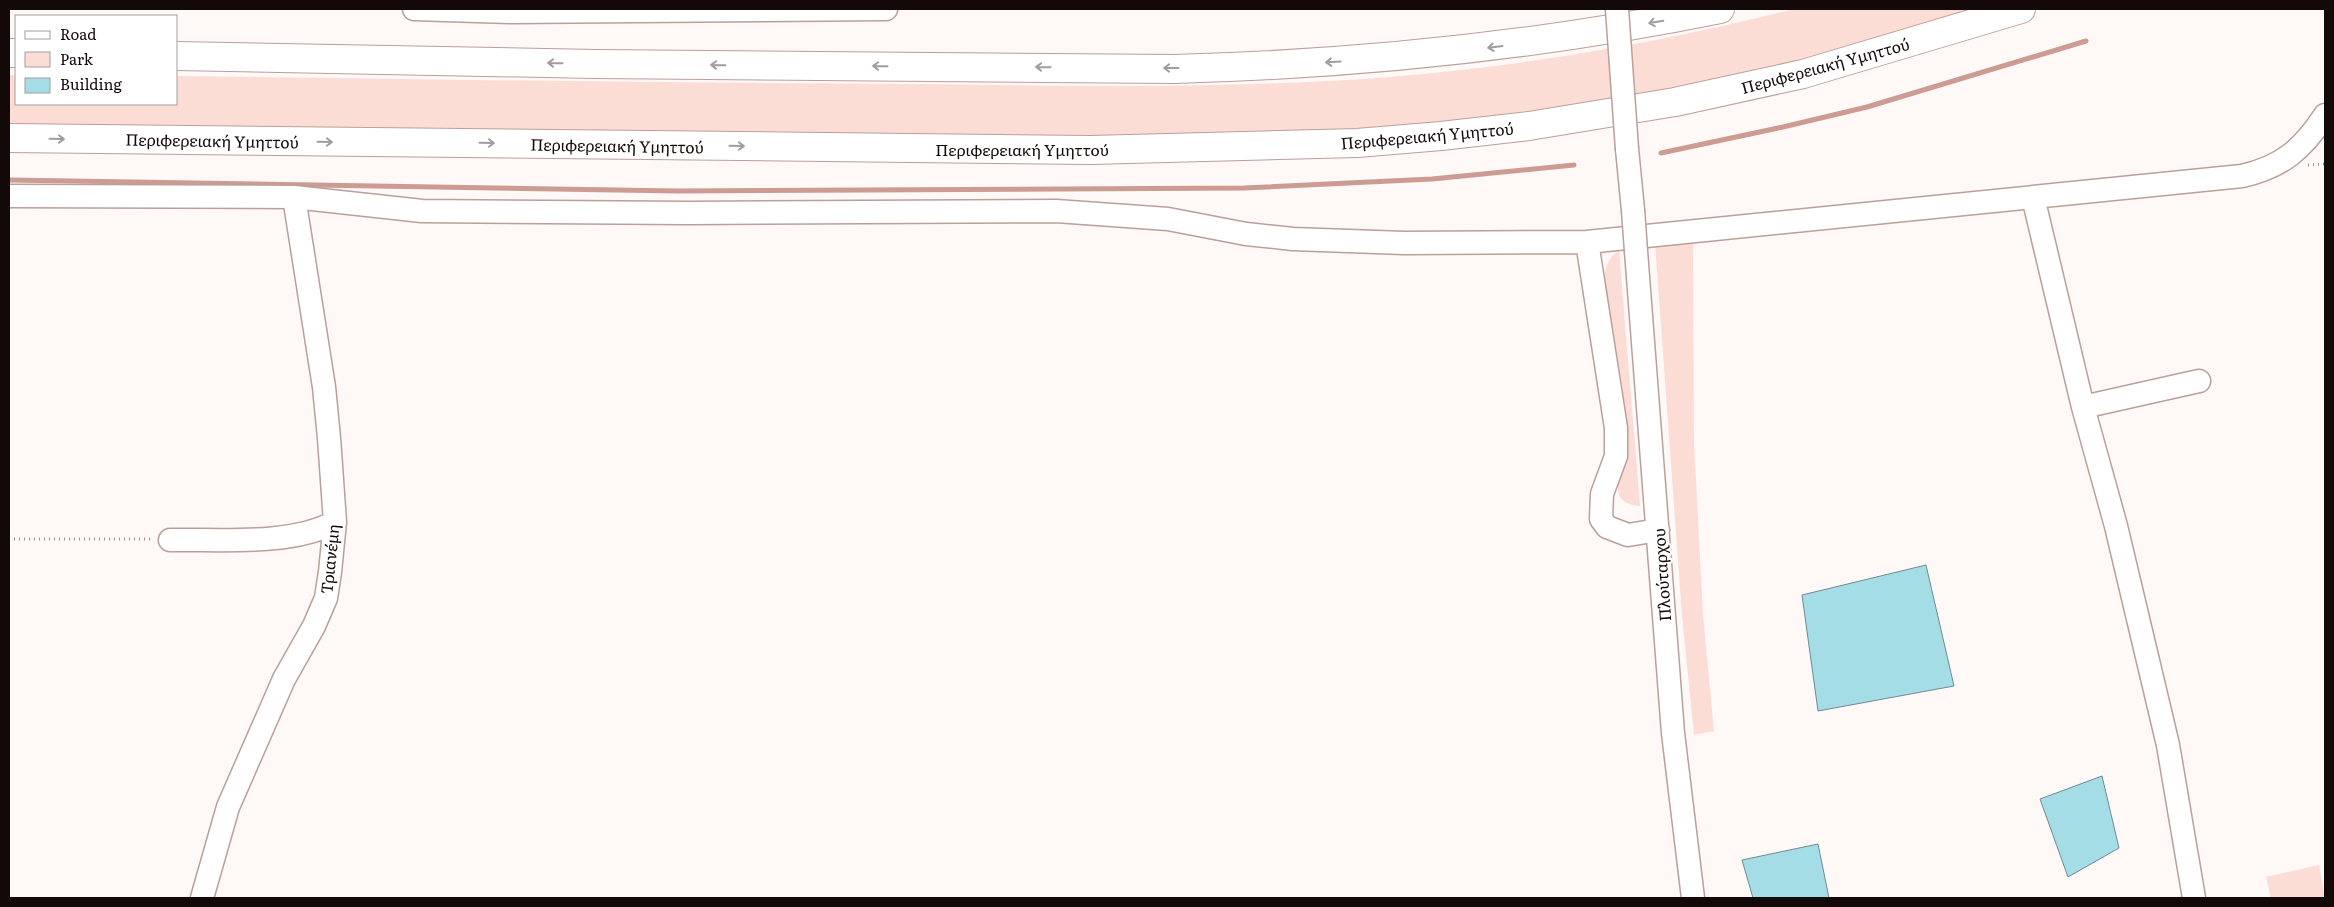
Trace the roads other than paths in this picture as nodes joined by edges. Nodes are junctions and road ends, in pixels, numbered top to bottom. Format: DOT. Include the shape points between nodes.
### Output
graph roads {
  1 [pos="414,9"];
  2 [pos="886,9"];
  3 [pos="1617,9"];
  4 [pos="1720,9"];
  5 [pos="2020,9"];
  6 [pos="663,10"];
  7 [pos="178,56"];
  8 [pos="2325,115"];
  9 [pos="9,138"];
  10 [pos="9,196"];
  11 [pos="294,197"];
  12 [pos="2033,197"];
  13 [pos="1587,242"];
  14 [pos="2199,381"];
  15 [pos="2083,407"];
  16 [pos="334,522"];
  17 [pos="1658,530"];
  18 [pos="170,540"];
  19 [pos="202,898"];
  20 [pos="1693,898"];
  21 [pos="2194,898"];
  1 -- 6 [label="street" via="510,12"];
  2 -- 6 [label="street"];
  3 -- 17 [label="street, Πλούταρχου, bridge"];
  4 -- 7 [label="highway, one-way" via="1583,35 1402,57 1174,69"];
  9 -- 5 [label="highway, Περιφερειακή Υμηττού, one-way" via="1091,150 1357,143 1529,126 1674,102 1803,74"];
  8 -- 12 [label="street" via="2283,161 2266,170 2242,176"];
  10 -- 11 [label="street"];
  11 -- 13 [label="street" via="422,211 1056,211 1168,219 1246,234 1293,238 1404,243"];
  11 -- 16 [label="street, Τριανέμη" via="324,387"];
  12 -- 13 [label="street"];
  12 -- 15 [label="street"];
  13 -- 17 [label="street" via="1616,428 1616,456 1602,494 1601,519 1607,527 1628,535"];
  14 -- 15 [label="street"];
  15 -- 21 [label="street" via="2116,526 2168,745"];
  16 -- 18 [label="street" via="319,531 285,537"];
  16 -- 19 [label="street, Τριανέμη" via="326,598 284,679 228,807"];
  17 -- 20 [label="street, Πλούταρχου" via="1673,733"];
}
